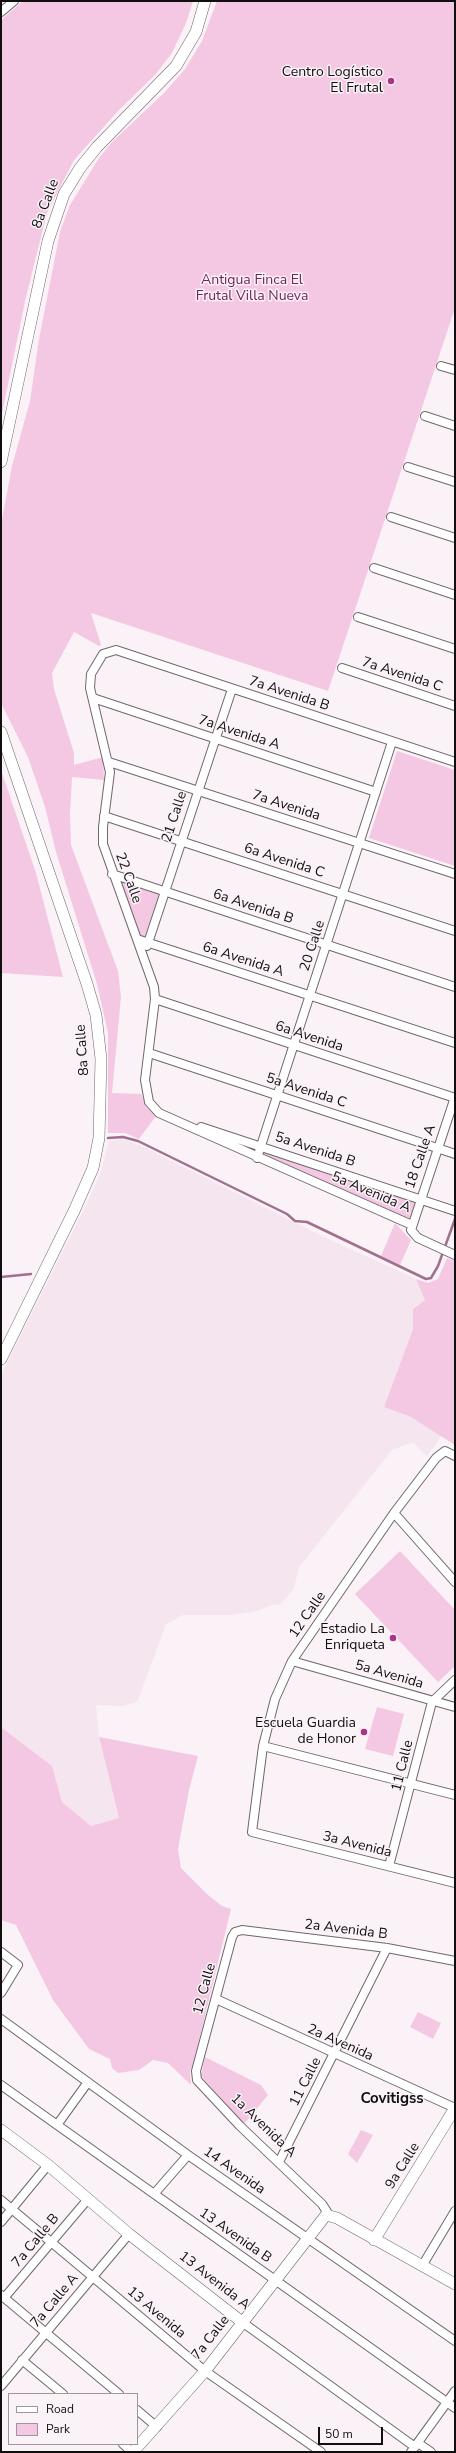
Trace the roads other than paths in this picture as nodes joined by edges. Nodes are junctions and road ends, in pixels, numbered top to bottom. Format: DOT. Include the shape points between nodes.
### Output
graph roads {
  1 [pos="14,1"];
  2 [pos="205,1"];
  3 [pos="1,12"];
  4 [pos="441,366"];
  5 [pos="455,370"];
  6 [pos="425,416"];
  7 [pos="455,426"];
  8 [pos="1,462"];
  9 [pos="408,467"];
  10 [pos="455,482"];
  11 [pos="391,516"];
  12 [pos="455,538"];
  13 [pos="374,568"];
  14 [pos="455,595"];
  15 [pos="358,617"];
  16 [pos="455,649"];
  17 [pos="116,650"];
  18 [pos="342,668"];
  19 [pos="232,688"];
  20 [pos="93,698"];
  21 [pos="455,706"];
  22 [pos="1,732"];
  23 [pos="214,739"];
  24 [pos="392,742"];
  25 [pos="109,762"];
  26 [pos="455,762"];
  27 [pos="197,791"];
  28 [pos="376,792"];
  29 [pos="104,816"];
  30 [pos="181,841"];
  31 [pos="360,843"];
  32 [pos="112,874"];
  33 [pos="455,874"];
  34 [pos="164,892"];
  35 [pos="343,895"];
  36 [pos="455,931"];
  37 [pos="137,939"];
  38 [pos="148,942"];
  39 [pos="327,944"];
  40 [pos="144,955"];
  41 [pos="455,986"];
  42 [pos="310,996"];
  43 [pos="156,999"];
  44 [pos="455,1043"];
  45 [pos="294,1046"];
  46 [pos="149,1053"];
  47 [pos="278,1095"];
  48 [pos="455,1098"];
  49 [pos="166,1116"];
  50 [pos="261,1147"];
  51 [pos="438,1148"];
  52 [pos="455,1154"];
  53 [pos="257,1158"];
  54 [pos="421,1199"];
  55 [pos="453,1210"];
  56 [pos="412,1225"];
  57 [pos="453,1254"];
  58 [pos="1,1359"];
  59 [pos="455,1456"];
  60 [pos="394,1513"];
  61 [pos="455,1582"];
  62 [pos="292,1661"];
  63 [pos="455,1680"];
  64 [pos="432,1702"];
  65 [pos="455,1707"];
  66 [pos="263,1746"];
  67 [pos="412,1784"];
  68 [pos="455,1795"];
  69 [pos="252,1832"];
  70 [pos="389,1866"];
  71 [pos="455,1883"];
  72 [pos="234,1933"];
  73 [pos="387,1948"];
  74 [pos="1,1952"];
  75 [pos="455,1961"];
  76 [pos="1,1993"];
  77 [pos="216,1999"];
  78 [pos="1,2019"];
  79 [pos="201,2052"];
  80 [pos="334,2055"];
  81 [pos="88,2082"];
  82 [pos="1,2084"];
  83 [pos="455,2108"];
  84 [pos="57,2125"];
  85 [pos="2,2134"];
  86 [pos="188,2155"];
  87 [pos="279,2162"];
  88 [pos="48,2166"];
  89 [pos="154,2194"];
  90 [pos="88,2199"];
  91 [pos="1,2200"];
  92 [pos="11,2209"];
  93 [pos="455,2211"];
  94 [pos="329,2215"];
  95 [pos="1,2222"];
  96 [pos="129,2234"];
  97 [pos="306,2238"];
  98 [pos="374,2240"];
  99 [pos="52,2243"];
  100 [pos="422,2266"];
  101 [pos="92,2277"];
  102 [pos="274,2280"];
  103 [pos="455,2284"];
  104 [pos="3,2297"];
  105 [pos="242,2322"];
  106 [pos="46,2332"];
  107 [pos="455,2341"];
  108 [pos="22,2360"];
  109 [pos="205,2371"];
  110 [pos="3,2380"];
  111 [pos="455,2391"];
  112 [pos="62,2393"];
  113 [pos="118,2393"];
  114 [pos="447,2402"];
  115 [pos="455,2408"];
  116 [pos="138,2411"];
  117 [pos="157,2427"];
  118 [pos="125,2445"];
  119 [pos="415,2447"];
  120 [pos="136,2451"];
  121 [pos="320,2452"];
  122 [pos="431,2452"];
  1 -- 3 [label="street"];
  2 -- 8 [label="main road, 8a Calle" via="196,32 176,66 90,155 73,177 60,203 48,241"];
  4 -- 5 [label="street"];
  6 -- 7 [label="street"];
  9 -- 10 [label="street"];
  11 -- 12 [label="street"];
  13 -- 14 [label="street"];
  15 -- 16 [label="street"];
  17 -- 19 [label="street, 7a Avenida B"];
  17 -- 20 [label="street, 22 Calle" via="103,654 92,670 90,683"];
  18 -- 21 [label="street, 7a Avenida C"];
  19 -- 23 [label="street, 21 Calle"];
  19 -- 24 [label="street, 7a Avenida B"];
  20 -- 23 [label="street, 7a Avenida A"];
  20 -- 25 [label="street, 22 Calle"];
  22 -- 58 [label="main road, 8a Calle" via="87,984 97,1022 101,1059 99,1138 93,1168"];
  23 -- 27 [label="street, 21 Calle"];
  23 -- 28 [label="street, 7a Avenida A"];
  24 -- 26 [label="street, 7a Avenida B"];
  24 -- 28 [label="street, 20 Calle"];
  25 -- 27 [label="street, 7a Avenida"];
  25 -- 29 [label="street, 22 Calle" via="110,782"];
  27 -- 30 [label="street, 21 Calle"];
  27 -- 31 [label="street, 7a Avenida"];
  28 -- 31 [label="street, 20 Calle"];
  29 -- 30 [label="street, 6a Avenida C"];
  29 -- 32 [label="street, 22 Calle" via="103,844"];
  30 -- 34 [label="street, 21 Calle"];
  30 -- 35 [label="street, 6a Avenida C"];
  31 -- 33 [label="street, 7a Avenida"];
  31 -- 35 [label="street, 20 Calle"];
  32 -- 34 [label="street, 6a Avenida B"];
  32 -- 37 [label="street, 22 Calle"];
  34 -- 38 [label="street, 21 Calle"];
  34 -- 39 [label="street, 6a Avenida B"];
  35 -- 36 [label="street, 6a Avenida C"];
  35 -- 39 [label="street, 20 Calle"];
  37 -- 38 [label="street, 6a Avenida A"];
  37 -- 40 [label="street, 22 Calle"];
  38 -- 40 [label="street, 21 Calle"];
  38 -- 42 [label="street, 6a Avenida A"];
  39 -- 41 [label="street, 6a Avenida B"];
  39 -- 42 [label="street, 20 Calle"];
  40 -- 43 [label="street, 22 Calle" via="153,979"];
  42 -- 44 [label="street, 6a Avenida A"];
  42 -- 45 [label="street, 20 Calle"];
  43 -- 45 [label="street, 6a Avenida"];
  43 -- 46 [label="street, 22 Calle"];
  45 -- 47 [label="street, 20 Calle"];
  45 -- 48 [label="street, 6a Avenida"];
  46 -- 47 [label="street, 5a Avenida C"];
  46 -- 49 [label="street, 22 Calle" via="146,1093 154,1108"];
  47 -- 50 [label="street, 20 Calle"];
  47 -- 51 [label="street, 5a Avenida C"];
  48 -- 51 [label="street, 18 Calle A"];
  49 -- 50 [label="street, 5a Avenida B"];
  49 -- 53 [label="street, 5a Avenida A"];
  50 -- 53 [label="street, 20 Calle"];
  50 -- 54 [label="street, 5a Avenida B"];
  51 -- 52 [label="street, 5a Avenida C"];
  51 -- 54 [label="street, 18 Calle A"];
  53 -- 56 [label="street, 5a Avenida A"];
  54 -- 55 [label="street, 5a Avenida B"];
  54 -- 56 [label="street, 18 Calle A"];
  56 -- 57 [label="street" via="411,1230 415,1236"];
  59 -- 60 [label="street, 12 Calle" via="448,1452 440,1454"];
  60 -- 61 [label="street"];
  60 -- 62 [label="street, 12 Calle"];
  62 -- 64 [label="street, 5a Avenida"];
  62 -- 66 [label="street, 12 Calle" via="275,1699"];
  63 -- 64 [label="street"];
  64 -- 65 [label="street, 5a Avenida"];
  64 -- 67 [label="street, 11 Calle"];
  66 -- 67 [label="street"];
  66 -- 69 [label="street, 12 Calle"];
  67 -- 68 [label="street"];
  67 -- 70 [label="street, 11 Calle"];
  69 -- 70 [label="street, 3a Avenida"];
  70 -- 71 [label="street, 3a Avenida"];
  72 -- 73 [label="street, 2a Avenida B" via="242,1930"];
  72 -- 77 [label="street, 12 Calle"];
  73 -- 75 [label="street, 2a Avenida B"];
  73 -- 80 [label="street, 11 Calle"];
  74 -- 76 [label="street" via="17,1962 18,1967"];
  77 -- 79 [label="street, 12 Calle"];
  77 -- 80 [label="street, 2a Avenida"];
  78 -- 81 [label="street, 14 Avenida"];
  79 -- 87 [label="street, 1a Avenida A" via="196,2071 199,2083"];
  80 -- 83 [label="street, 2a Avenida"];
  80 -- 87 [label="street, 11 Calle"];
  81 -- 84 [label="street"];
  81 -- 86 [label="street, 14 Avenida"];
  82 -- 84 [label="street, 13 Avenida B"];
  83 -- 98 [label="main road, 9a Calle"];
  84 -- 89 [label="street, 13 Avenida B"];
  85 -- 88 [label="main road, 13 Avenida A"];
  86 -- 89 [label="street"];
  86 -- 97 [label="street, 14 Avenida"];
  87 -- 94 [label="street, 1a Avenida A" via="322,2204"];
  88 -- 90 [label="main road, 13 Avenida A"];
  88 -- 92 [label="street"];
  89 -- 102 [label="street, 13 Avenida B"];
  90 -- 96 [label="main road, 13 Avenida A"];
  90 -- 99 [label="street, 7a Calle B"];
  91 -- 92 [label="street, 13 Avenida"];
  92 -- 95 [label="street"];
  92 -- 99 [label="street, 13 Avenida"];
  93 -- 100 [label="street"];
  94 -- 97 [label="main road" via="321,2219"];
  94 -- 98 [label="main road, 1a Avenida A"];
  96 -- 101 [label="street, 7a Calle A"];
  96 -- 105 [label="main road, 13 Avenida A"];
  97 -- 102 [label="main road, 7a Calle"];
  97 -- 107 [label="street, 14 Avenida"];
  98 -- 100 [label="main road, 1a Avenida A"];
  99 -- 101 [label="street, 13 Avenida"];
  99 -- 104 [label="street, 7a Calle B"];
  100 -- 103 [label="main road, 1a Avenida A"];
  101 -- 106 [label="street, 7a Calle A"];
  101 -- 109 [label="street, 13 Avenida"];
  102 -- 105 [label="main road, 7a Calle"];
  102 -- 114 [label="street, 13 Avenida B"];
  104 -- 106 [label="street"];
  105 -- 109 [label="main road, 7a Calle"];
  105 -- 119 [label="street, 13 Avenida A"];
  106 -- 108 [label="street, 7a Calle A"];
  106 -- 113 [label="street"];
  108 -- 110 [label="street, 7a Calle A"];
  108 -- 112 [label="street"];
  109 -- 117 [label="main road, 7a Calle"];
  109 -- 121 [label="street, 13 Avenida"];
  111 -- 114 [label="street"];
  114 -- 115 [label="street, 13 Avenida B"];
  114 -- 119 [label="street"];
  116 -- 117 [label="street"];
  117 -- 120 [label="main road, 7a Calle"];
  118 -- 120 [label="street"];
  119 -- 122 [label="street, 13 Avenida A"];
}
